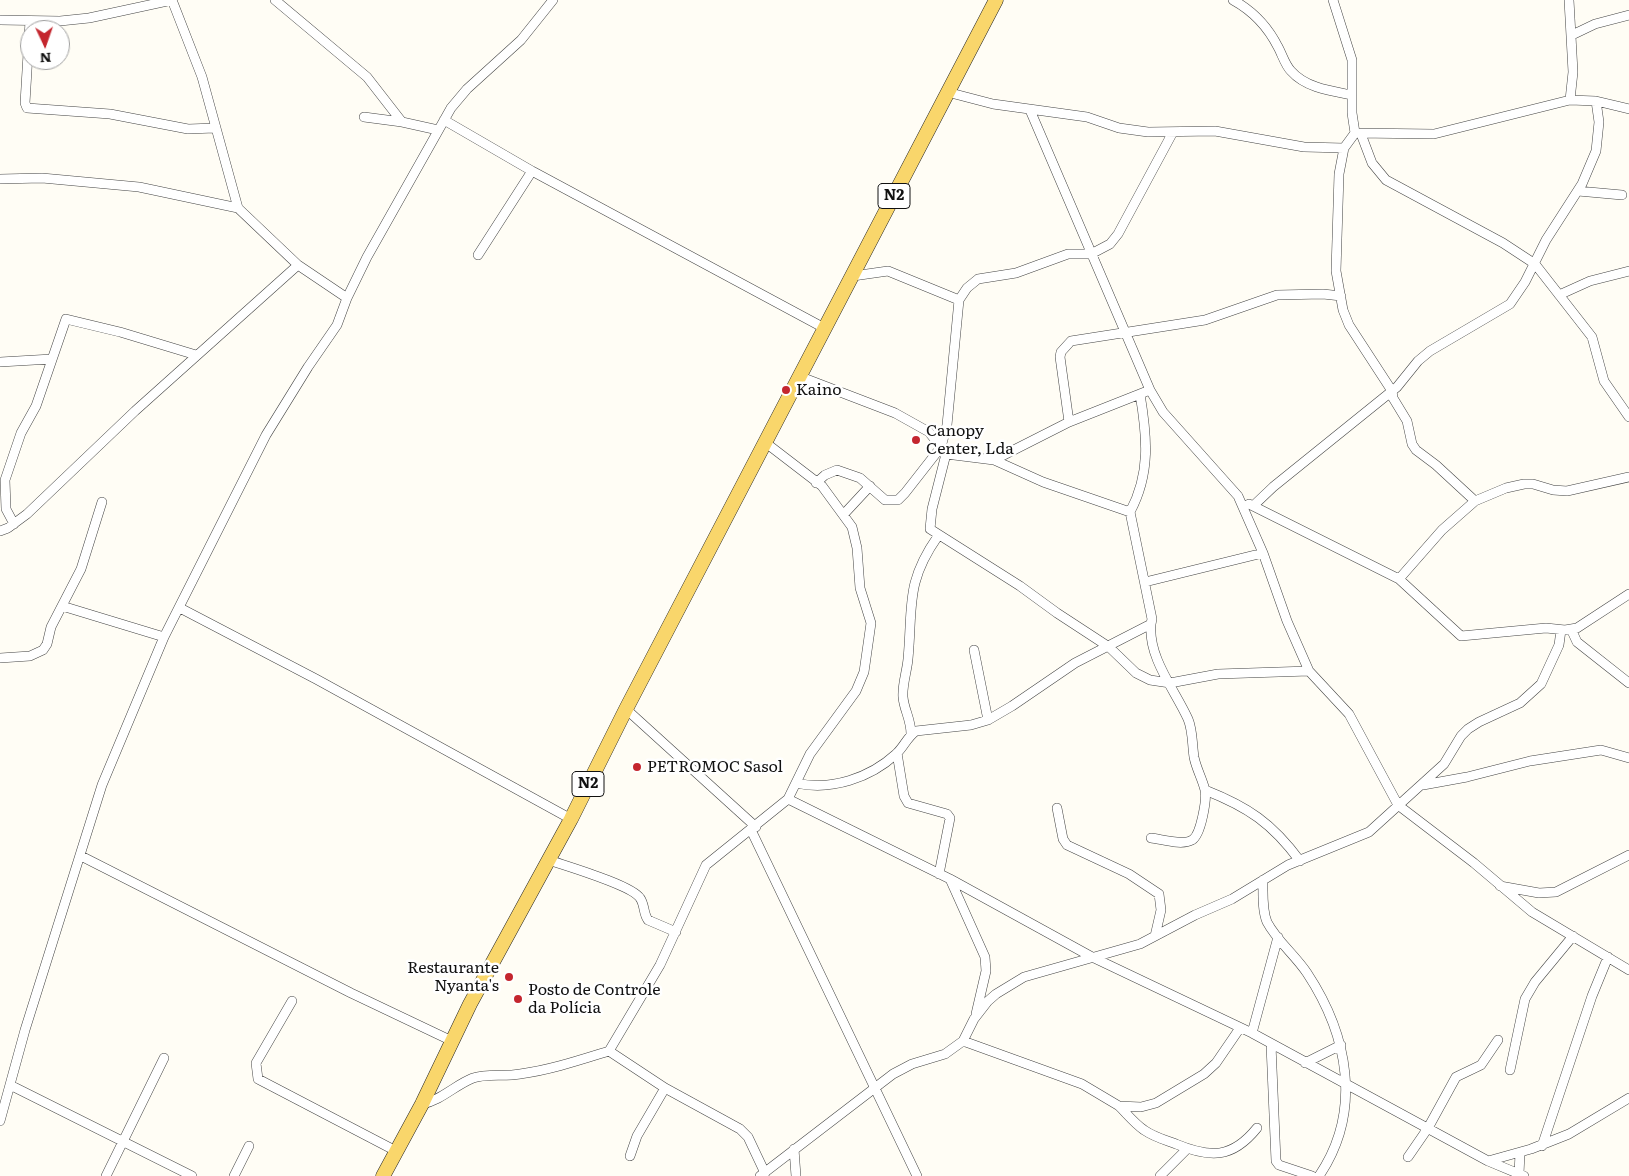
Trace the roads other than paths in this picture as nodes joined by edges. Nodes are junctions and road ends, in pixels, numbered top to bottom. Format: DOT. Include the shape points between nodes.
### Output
graph roads {
  1 [pos="172,0"];
  2 [pos="275,0"];
  3 [pos="554,0"];
  4 [pos="996,0"];
  5 [pos="1233,0"];
  6 [pos="1333,0"];
  7 [pos="1569,0"];
  8 [pos="1629,15"];
  9 [pos="0,20"];
  10 [pos="50,20"];
  11 [pos="20,21"];
  12 [pos="1572,35"];
  13 [pos="27,70"];
  14 [pos="947,92"];
  15 [pos="1352,95"];
  16 [pos="1570,100"];
  17 [pos="1596,101"];
  18 [pos="1629,109"];
  19 [pos="1030,110"];
  20 [pos="364,117"];
  21 [pos="444,120"];
  22 [pos="402,122"];
  23 [pos="215,128"];
  24 [pos="438,130"];
  25 [pos="1173,132"];
  26 [pos="1358,133"];
  27 [pos="1344,148"];
  28 [pos="532,171"];
  29 [pos="0,180"];
  30 [pos="1578,191"];
  31 [pos="1622,195"];
  32 [pos="238,208"];
  33 [pos="1092,254"];
  34 [pos="478,255"];
  35 [pos="1535,264"];
  36 [pos="298,265"];
  37 [pos="1629,271"];
  38 [pos="853,276"];
  39 [pos="1341,296"];
  40 [pos="1559,296"];
  41 [pos="347,298"];
  42 [pos="959,300"];
  43 [pos="826,329"];
  44 [pos="1126,332"];
  45 [pos="196,355"];
  46 [pos="52,359"];
  47 [pos="0,362"];
  48 [pos="801,377"];
  49 [pos="1150,390"];
  50 [pos="1392,391"];
  51 [pos="1140,394"];
  52 [pos="1629,417"];
  53 [pos="1069,422"];
  54 [pos="766,443"];
  55 [pos="943,450"];
  56 [pos="994,460"];
  57 [pos="1629,477"];
  58 [pos="816,483"];
  59 [pos="870,486"];
  60 [pos="1238,496"];
  61 [pos="1475,501"];
  62 [pos="102,502"];
  63 [pos="1253,506"];
  64 [pos="1130,512"];
  65 [pos="844,514"];
  66 [pos="14,524"];
  67 [pos="0,531"];
  68 [pos="938,536"];
  69 [pos="1264,553"];
  70 [pos="1399,579"];
  71 [pos="1145,582"];
  72 [pos="1629,594"];
  73 [pos="62,606"];
  74 [pos="180,608"];
  75 [pos="1151,624"];
  76 [pos="1566,630"];
  77 [pos="164,637"];
  78 [pos="1109,647"];
  79 [pos="974,650"];
  80 [pos="0,658"];
  81 [pos="1309,672"];
  82 [pos="1170,683"];
  83 [pos="1629,683"];
  84 [pos="626,709"];
  85 [pos="988,720"];
  86 [pos="911,734"];
  87 [pos="897,753"];
  88 [pos="1629,758"];
  89 [pos="796,783"];
  90 [pos="1423,785"];
  91 [pos="1205,790"];
  92 [pos="788,799"];
  93 [pos="1398,805"];
  94 [pos="1057,808"];
  95 [pos="571,819"];
  96 [pos="754,828"];
  97 [pos="1151,838"];
  98 [pos="1629,855"];
  99 [pos="81,856"];
  100 [pos="549,860"];
  101 [pos="1300,861"];
  102 [pos="939,874"];
  103 [pos="950,879"];
  104 [pos="1263,880"];
  105 [pos="1500,886"];
  106 [pos="676,932"];
  107 [pos="1155,936"];
  108 [pos="1573,936"];
  109 [pos="1278,937"];
  110 [pos="1092,957"];
  111 [pos="1608,957"];
  112 [pos="1629,970"];
  113 [pos="292,1001"];
  114 [pos="974,1020"];
  115 [pos="1240,1028"];
  116 [pos="1252,1033"];
  117 [pos="1498,1040"];
  118 [pos="452,1042"];
  119 [pos="963,1042"];
  120 [pos="1271,1045"];
  121 [pos="1341,1045"];
  122 [pos="610,1050"];
  123 [pos="164,1058"];
  124 [pos="1305,1063"];
  125 [pos="1510,1070"];
  126 [pos="10,1085"];
  127 [pos="1345,1086"];
  128 [pos="874,1087"];
  129 [pos="665,1088"];
  130 [pos="1629,1098"];
  131 [pos="422,1104"];
  132 [pos="1119,1106"];
  133 [pos="0,1121"];
  134 [pos="1257,1128"];
  135 [pos="1428,1128"];
  136 [pos="124,1141"];
  137 [pos="249,1146"];
  138 [pos="1542,1146"];
  139 [pos="794,1149"];
  140 [pos="1187,1149"];
  141 [pos="396,1152"];
  142 [pos="1520,1153"];
  143 [pos="630,1156"];
  144 [pos="1408,1157"];
  145 [pos="1488,1161"];
  146 [pos="763,1174"];
  147 [pos="1522,1175"];
  148 [pos="106,1176"];
  149 [pos="192,1176"];
  150 [pos="234,1176"];
  151 [pos="383,1176"];
  152 [pos="796,1176"];
  153 [pos="918,1176"];
  154 [pos="1160,1176"];
  155 [pos="1312,1176"];
  156 [pos="1319,1176"];
  1 -- 10 [label="street" via="89,18"];
  1 -- 23 [label="street" via="198,63"];
  2 -- 22 [label="street" via="367,78"];
  3 -- 21 [label="street" via="521,40 456,101"];
  4 -- 14 [label="main road, N2"];
  5 -- 15 [label="street" via="1261,21 1291,71 1314,87"];
  6 -- 15 [label="street" via="1352,60"];
  7 -- 12 [label="street"];
  8 -- 12 [label="street" via="1595,24"];
  9 -- 11 [label="street"];
  12 -- 16 [label="street"];
  13 -- 23 [label="street" via="27,108 110,114 188,129"];
  14 -- 19 [label="street"];
  14 -- 38 [label="main road, N2"];
  15 -- 26 [label="street"];
  16 -- 17 [label="street"];
  16 -- 26 [label="street" via="1434,134"];
  17 -- 18 [label="street"];
  17 -- 30 [label="street" via="1599,122 1596,151"];
  19 -- 25 [label="street" via="1088,117 1119,128"];
  19 -- 33 [label="street"];
  20 -- 22 [label="street"];
  21 -- 24 [label="street"];
  21 -- 28 [label="street"];
  22 -- 24 [label="street"];
  23 -- 32 [label="street"];
  24 -- 41 [label="street"];
  25 -- 27 [label="street" via="1215,131 1304,147"];
  25 -- 33 [label="street" via="1114,240"];
  26 -- 27 [label="street"];
  26 -- 35 [label="street" via="1372,163 1386,180 1503,243"];
  27 -- 39 [label="street" via="1338,193 1336,260"];
  28 -- 34 [label="street"];
  28 -- 43 [label="street"];
  29 -- 32 [label="street" via="42,178 131,186"];
  30 -- 31 [label="street"];
  30 -- 35 [label="street" via="1546,240"];
  32 -- 36 [label="street"];
  33 -- 42 [label="street" via="1068,254 1016,272 978,280"];
  33 -- 44 [label="street"];
  35 -- 40 [label="street"];
  35 -- 50 [label="street" via="1510,304 1430,351"];
  36 -- 41 [label="street"];
  36 -- 45 [label="street"];
  37 -- 40 [label="street" via="1590,281"];
  38 -- 42 [label="street" via="888,271"];
  38 -- 43 [label="main road, N2"];
  39 -- 44 [label="street" via="1277,295 1205,320"];
  39 -- 50 [label="street" via="1349,325"];
  40 -- 52 [label="street" via="1592,337 1604,381"];
  41 -- 74 [label="street" via="330,337 266,435"];
  42 -- 55 [label="street"];
  43 -- 48 [label="main road, N2"];
  44 -- 49 [label="street"];
  44 -- 53 [label="street" via="1071,341 1061,352"];
  45 -- 46 [label="street" via="70,318 64,321"];
  45 -- 66 [label="street"];
  46 -- 47 [label="street"];
  46 -- 66 [label="street" via="5,480 6,509"];
  48 -- 54 [label="main road, N2"];
  48 -- 55 [label="street" via="895,413 929,432"];
  49 -- 51 [label="street"];
  49 -- 60 [label="street" via="1163,412"];
  50 -- 61 [label="street" via="1407,421 1416,450"];
  50 -- 63 [label="street"];
  51 -- 53 [label="street"];
  51 -- 64 [label="street" via="1145,473"];
  53 -- 56 [label="street"];
  54 -- 58 [label="street"];
  54 -- 84 [label="main road, N2"];
  55 -- 56 [label="street"];
  55 -- 59 [label="street" via="898,500 885,500"];
  55 -- 68 [label="street" via="930,528"];
  56 -- 64 [label="street" via="1042,482"];
  57 -- 61 [label="street" via="1567,491 1524,484"];
  58 -- 59 [label="street" via="837,470 860,478"];
  58 -- 65 [label="street"];
  59 -- 65 [label="street"];
  60 -- 63 [label="street"];
  60 -- 69 [label="street"];
  61 -- 70 [label="street" via="1442,530"];
  62 -- 73 [label="street" via="92,525 83,562"];
  63 -- 70 [label="street"];
  64 -- 71 [label="street"];
  65 -- 89 [label="street" via="855,537 860,588 871,624 870,641 864,672 856,691 810,754"];
  66 -- 67 [label="street"];
  68 -- 78 [label="street" via="1020,586"];
  68 -- 86 [label="street" via="923,561 912,591 903,695 911,720"];
  69 -- 71 [label="street"];
  69 -- 81 [label="street" via="1287,621"];
  70 -- 76 [label="street" via="1461,636 1546,628"];
  71 -- 75 [label="street"];
  72 -- 76 [label="street" via="1577,628"];
  73 -- 77 [label="street"];
  73 -- 80 [label="street" via="50,627 47,644 40,653"];
  74 -- 77 [label="street"];
  74 -- 95 [label="street"];
  75 -- 78 [label="street"];
  75 -- 82 [label="street" via="1155,655"];
  76 -- 83 [label="street"];
  76 -- 90 [label="street" via="1541,684 1520,703 1468,729 1444,764"];
  77 -- 99 [label="street" via="102,785"];
  78 -- 82 [label="street" via="1136,673 1150,680"];
  78 -- 85 [label="street" via="1075,663"];
  79 -- 85 [label="street"];
  81 -- 82 [label="street" via="1218,674"];
  81 -- 93 [label="street" via="1349,714"];
  82 -- 91 [label="street" via="1189,721 1194,759"];
  84 -- 95 [label="main road, N2"];
  84 -- 96 [label="street"];
  85 -- 86 [label="street"];
  86 -- 87 [label="street"];
  87 -- 89 [label="street" via="840,784 808,786"];
  87 -- 102 [label="street" via="908,803 947,814 950,818"];
  88 -- 90 [label="street" via="1601,750 1530,761 1467,778"];
  89 -- 92 [label="street"];
  90 -- 93 [label="street"];
  91 -- 97 [label="street" via="1198,834 1193,840"];
  91 -- 101 [label="street" via="1236,802 1264,820"];
  92 -- 96 [label="street"];
  92 -- 102 [label="street"];
  93 -- 101 [label="street" via="1369,832"];
  93 -- 105 [label="street"];
  94 -- 107 [label="street" via="1066,845 1129,874 1159,894 1161,910"];
  95 -- 100 [label="main road, N2"];
  96 -- 106 [label="street" via="706,865"];
  96 -- 128 [label="street"];
  98 -- 105 [label="street" via="1556,892 1539,893"];
  99 -- 118 [label="street"];
  99 -- 126 [label="street"];
  100 -- 106 [label="street" via="636,894 648,920"];
  100 -- 118 [label="main road, N2" via="498,950"];
  101 -- 104 [label="street"];
  102 -- 103 [label="street"];
  103 -- 110 [label="street"];
  103 -- 114 [label="street" via="986,964"];
  104 -- 107 [label="street" via="1232,899"];
  104 -- 109 [label="street" via="1267,921"];
  105 -- 108 [label="street" via="1532,912"];
  106 -- 122 [label="street"];
  107 -- 110 [label="street" via="1140,944"];
  108 -- 111 [label="street"];
  108 -- 125 [label="street" via="1525,999"];
  109 -- 116 [label="street"];
  109 -- 121 [label="street" via="1306,971"];
  110 -- 114 [label="street" via="1024,977 996,994"];
  110 -- 115 [label="street"];
  111 -- 112 [label="street"];
  111 -- 138 [label="street"];
  113 -- 141 [label="street" via="256,1063 258,1080"];
  114 -- 119 [label="street"];
  115 -- 116 [label="street"];
  115 -- 132 [label="street" via="1216,1063 1188,1085 1156,1103 1141,1107"];
  116 -- 120 [label="street"];
  117 -- 135 [label="street" via="1480,1065 1456,1077"];
  118 -- 131 [label="main road, N2"];
  119 -- 128 [label="street" via="945,1054 912,1064"];
  119 -- 132 [label="street" via="1082,1084"];
  120 -- 124 [label="street"];
  120 -- 155 [label="street" via="1276,1161 1279,1165"];
  121 -- 124 [label="street"];
  121 -- 127 [label="street"];
  122 -- 129 [label="street"];
  122 -- 131 [label="street" via="523,1074 472,1078 432,1102"];
  123 -- 136 [label="street"];
  124 -- 127 [label="street"];
  126 -- 133 [label="street"];
  126 -- 136 [label="street"];
  127 -- 135 [label="street"];
  127 -- 156 [label="street" via="1342,1128 1336,1147"];
  128 -- 139 [label="street"];
  128 -- 153 [label="street"];
  129 -- 143 [label="street" via="637,1136"];
  129 -- 146 [label="street" via="740,1129 748,1137"];
  130 -- 138 [label="street" via="1569,1134"];
  131 -- 141 [label="main road, N2"];
  132 -- 140 [label="street" via="1151,1135"];
  134 -- 140 [label="street" via="1238,1147 1211,1154"];
  135 -- 144 [label="street"];
  135 -- 145 [label="street"];
  136 -- 148 [label="street"];
  136 -- 149 [label="street"];
  137 -- 150 [label="street"];
  138 -- 142 [label="street"];
  139 -- 146 [label="street"];
  139 -- 152 [label="street"];
  140 -- 154 [label="street"];
  141 -- 151 [label="main road, N2"];
  142 -- 145 [label="street"];
  142 -- 147 [label="street"];
  145 -- 147 [label="street"];
}
